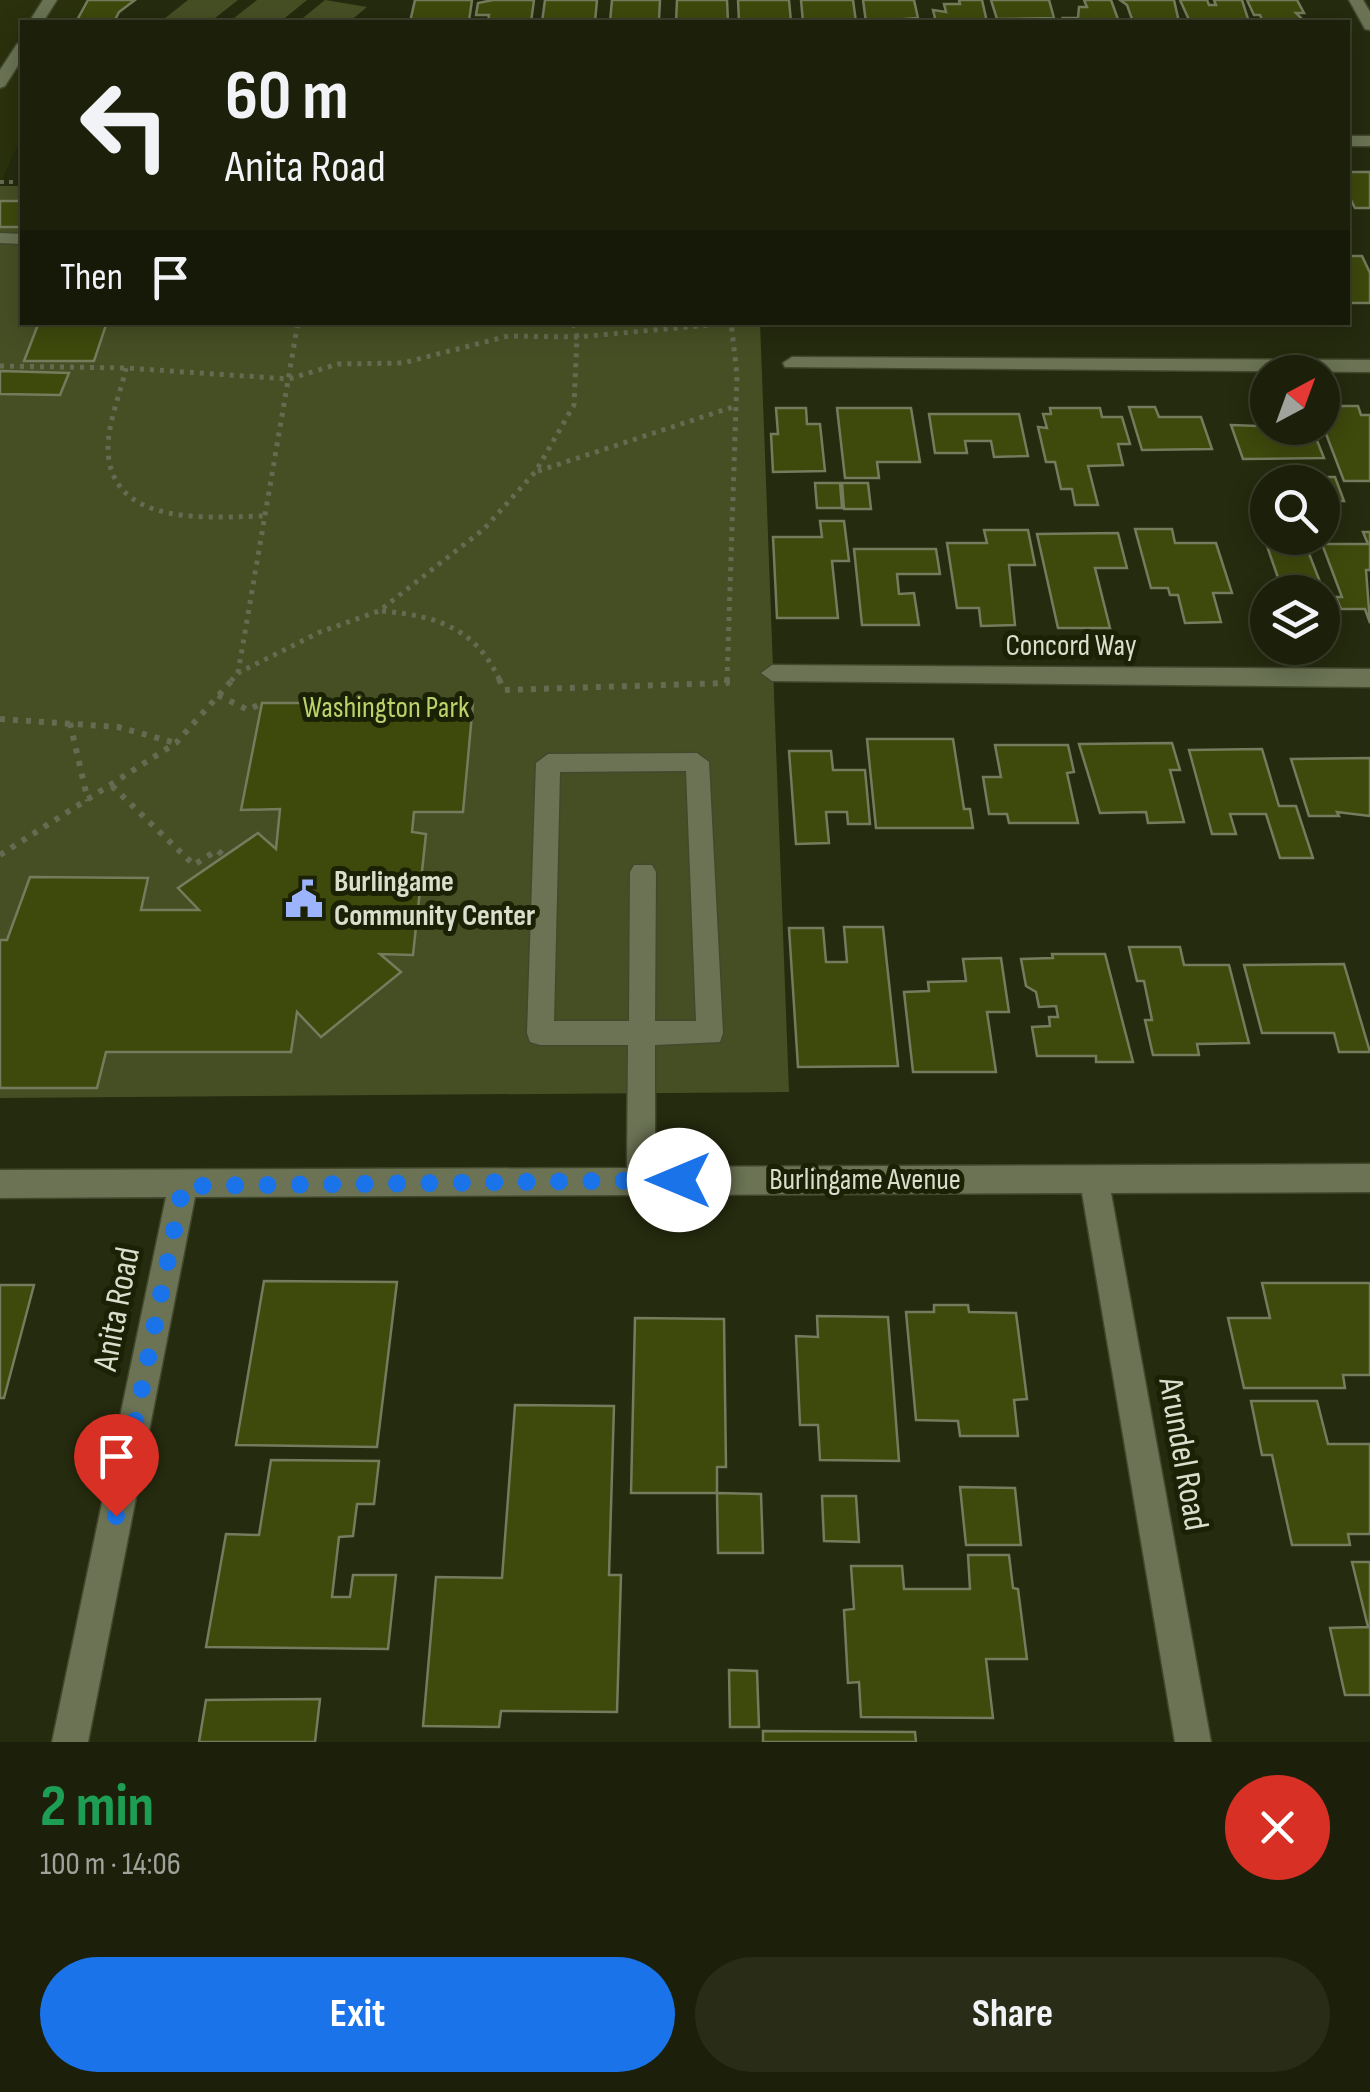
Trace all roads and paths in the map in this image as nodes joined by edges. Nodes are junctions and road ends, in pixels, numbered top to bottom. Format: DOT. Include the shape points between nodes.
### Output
graph roads {
  1 [pos="1356,0"];
  2 [pos="1370,26"];
  3 [pos="13,55"];
  4 [pos="0,84"];
  5 [pos="298,325"];
  6 [pos="574,325"];
  7 [pos="711,325"];
  8 [pos="732,325"];
  9 [pos="577,338"];
  10 [pos="792,363"];
  11 [pos="0,366"];
  12 [pos="1370,366"];
  13 [pos="126,368"];
  14 [pos="289,379"];
  15 [pos="736,406"];
  16 [pos="536,471"];
  17 [pos="263,516"];
  18 [pos="379,611"];
  19 [pos="238,673"];
  20 [pos="772,673"];
  21 [pos="1370,678"];
  22 [pos="218,695"];
  23 [pos="262,702"];
  24 [pos="0,719"];
  25 [pos="70,724"];
  26 [pos="176,743"];
  27 [pos="112,786"];
  28 [pos="88,801"];
  29 [pos="0,854"];
  30 [pos="224,856"];
  31 [pos="643,872"];
  32 [pos="645,1032"];
  33 [pos="1370,1178"];
  34 [pos="641,1180"];
  35 [pos="1094,1181"];
  36 [pos="0,1184"];
  37 [pos="183,1186"];
  38 [pos="70,1742"];
  39 [pos="1193,1742"];
  1 -- 2 [label="street"];
  3 -- 4 [label="street"];
  5 -- 14 [label="path"];
  6 -- 9 [label="path"];
  7 -- 9 [label="path"];
  8 -- 15 [label="path"];
  9 -- 14 [label="path" via="508,336 403,363 338,364"];
  9 -- 16 [label="path" via="574,405"];
  10 -- 12 [label="street"];
  11 -- 13 [label="path"];
  13 -- 14 [label="path"];
  13 -- 17 [label="path" via="109,461 124,489 165,516"];
  14 -- 17 [label="path"];
  15 -- 16 [label="path"];
  15 -- 18 [label="path" via="727,683 504,690 491,657 471,633 437,618"];
  16 -- 18 [label="path" via="484,529"];
  17 -- 19 [label="path"];
  18 -- 19 [label="path"];
  19 -- 22 [label="path"];
  20 -- 21 [label="street, Concord Way"];
  22 -- 23 [label="path" via="248,710"];
  22 -- 26 [label="path"];
  24 -- 25 [label="path"];
  25 -- 26 [label="path" via="118,727"];
  25 -- 28 [label="path"];
  26 -- 27 [label="path"];
  27 -- 28 [label="path"];
  27 -- 30 [label="path" via="194,866 216,850"];
  28 -- 29 [label="path"];
  31 -- 32 [label="street"];
  32 -- 32 [label="street" via="710,1033 697,762 548,763 540,1033"];
  32 -- 34 [label="street"];
  33 -- 35 [label="street, Burlingame Avenue"];
  34 -- 35 [label="street, Burlingame Avenue"];
  34 -- 37 [label="street, Burlingame Avenue"];
  35 -- 39 [label="street, Arundel Road"];
  36 -- 37 [label="street, Burlingame Avenue"];
  37 -- 38 [label="street, Anita Road"];
}
